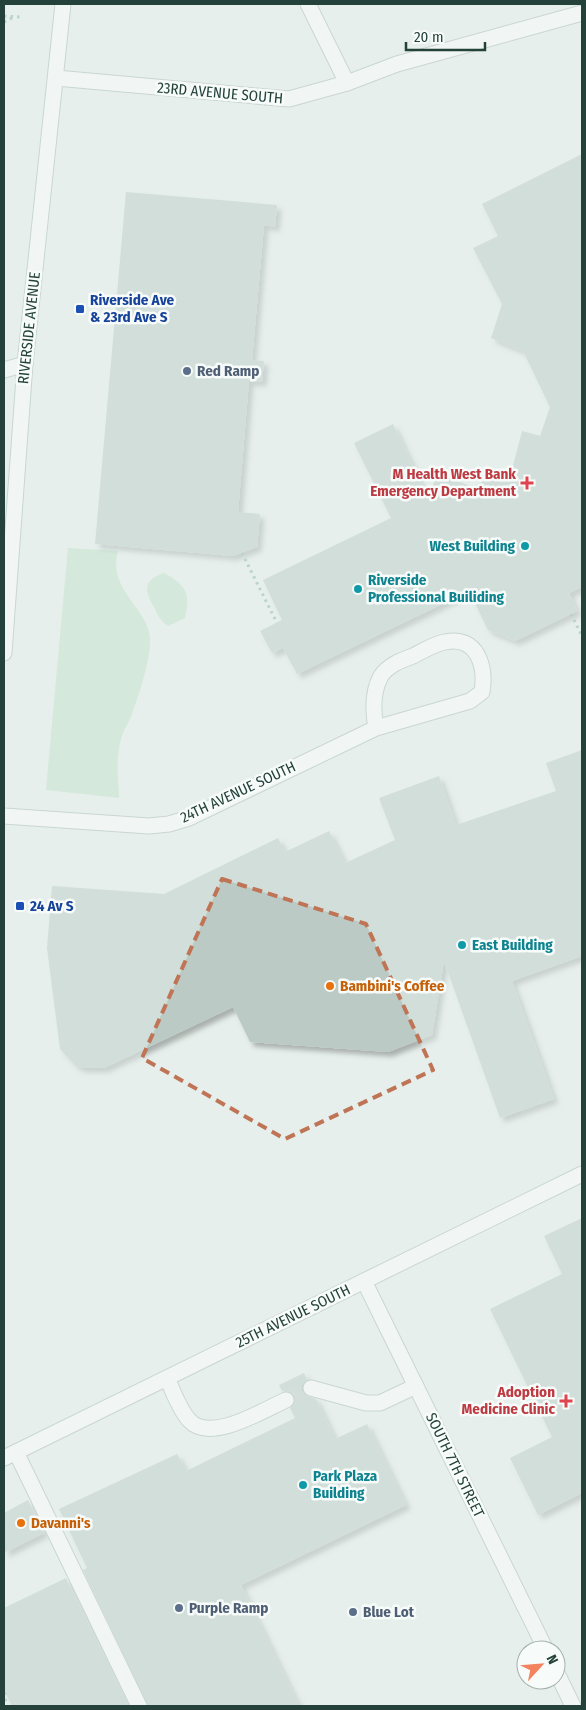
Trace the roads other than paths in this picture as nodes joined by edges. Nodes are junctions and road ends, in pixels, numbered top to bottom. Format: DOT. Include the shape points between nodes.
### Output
graph roads {
  1 [pos="63,4"];
  2 [pos="308,4"];
  3 [pos="582,13"];
  4 [pos="56,78"];
  5 [pos="347,83"];
  6 [pos="25,364"];
  7 [pos="4,370"];
  8 [pos="4,653"];
  9 [pos="376,728"];
  10 [pos="4,816"];
  11 [pos="582,1174"];
  12 [pos="364,1281"];
  13 [pos="167,1378"];
  14 [pos="416,1386"];
  15 [pos="311,1388"];
  16 [pos="286,1400"];
  17 [pos="10,1455"];
  18 [pos="541,1640"];
  19 [pos="565,1690"];
  20 [pos="139,1706"];
  21 [pos="573,1706"];
  1 -- 4 [label="street, RIVERSIDE AVENUE"];
  2 -- 5 [label="street"];
  3 -- 5 [label="street, 23RD AVENUE SOUTH" via="397,64"];
  4 -- 5 [label="street, 23RD AVENUE SOUTH" via="289,100"];
  4 -- 6 [label="street, RIVERSIDE AVENUE"];
  6 -- 7 [label="street"];
  6 -- 8 [label="street, RIVERSIDE AVENUE"];
  9 -- 9 [label="street, 24TH AVENUE SOUTH" via="470,701 482,692 485,676 474,650 460,641 444,642 393,665 381,676 373,707"];
  9 -- 10 [label="street, 24TH AVENUE SOUTH" via="189,818 169,824 149,826"];
  11 -- 12 [label="street, 25TH AVENUE SOUTH"];
  12 -- 13 [label="street, 25TH AVENUE SOUTH"];
  12 -- 14 [label="street, SOUTH 7TH STREET"];
  13 -- 16 [label="street" via="190,1421 205,1429 222,1428"];
  13 -- 17 [label="street, 25TH AVENUE SOUTH"];
  14 -- 15 [label="street" via="380,1403 366,1403"];
  14 -- 18 [label="street, SOUTH 7TH STREET"];
  17 -- 20 [label="street"];
  19 -- 21 [label="street"];
}
